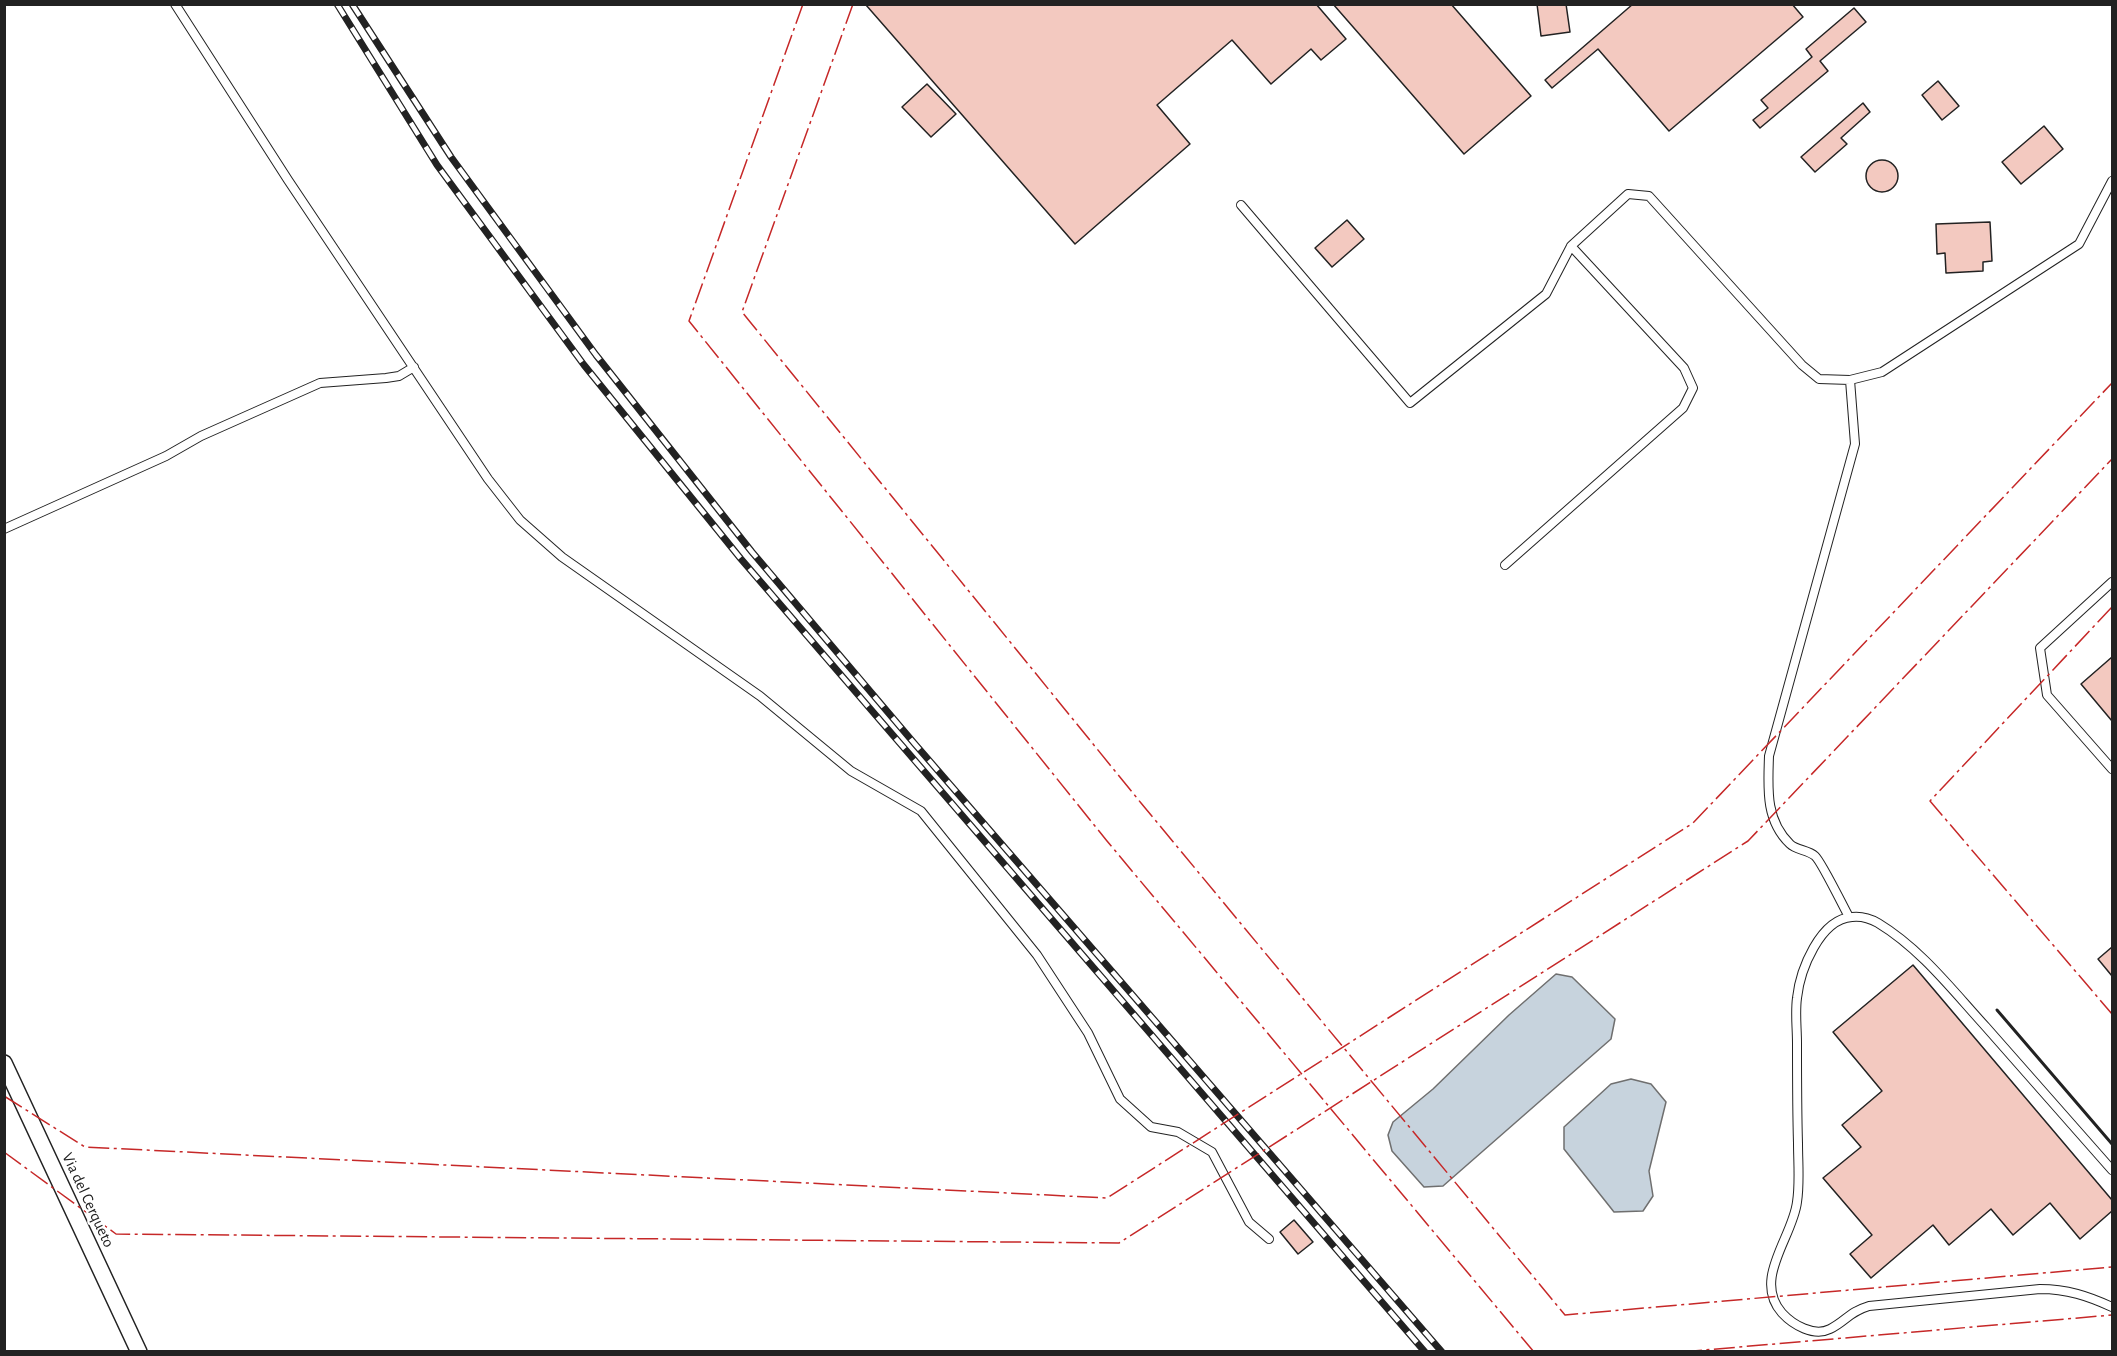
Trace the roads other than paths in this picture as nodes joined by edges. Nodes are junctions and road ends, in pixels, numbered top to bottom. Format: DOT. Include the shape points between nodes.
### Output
graph roads {
  1 [pos="175,4"];
  2 [pos="2112,181"];
  3 [pos="1241,205"];
  4 [pos="1571,246"];
  5 [pos="414,367"];
  6 [pos="1850,380"];
  7 [pos="4,529"];
  8 [pos="1505,565"];
  9 [pos="2112,582"];
  10 [pos="2112,769"];
  11 [pos="1849,917"];
  12 [pos="4,1063"];
  13 [pos="2112,1170"];
  14 [pos="1269,1239"];
  15 [pos="2112,1307"];
  16 [pos="139,1352"];
  1 -- 5 [label="lane"];
  2 -- 6 [label="lane" via="2079,244 1882,372"];
  3 -- 4 [label="lane" via="1410,403 1546,294"];
  4 -- 6 [label="lane" via="1628,194 1648,196 1802,365 1819,379"];
  4 -- 8 [label="lane" via="1684,368 1693,388 1683,408"];
  5 -- 7 [label="lane" via="399,376 320,383"];
  5 -- 14 [label="lane" via="488,479 520,520 562,557 760,696 851,771 921,811 1037,955 1088,1032 1120,1099 1151,1127 1178,1132 1212,1152 1249,1222"];
  6 -- 11 [label="lane" via="1855,444 1769,756 1769,807 1777,827 1791,845 1816,856"];
  9 -- 10 [label="lane" via="2040,648 2047,695"];
  11 -- 13 [label="lane" via="1879,924 1927,963"];
  11 -- 15 [label="lane" via="1834,922 1820,939 1807,961 1797,996 1798,1192 1792,1224 1772,1270 1772,1291 1778,1307 1790,1321 1817,1332 1830,1329 1854,1311 1869,1306 2040,1289 2080,1293"];
  12 -- 16 [label="street, Via del Cerqueto"];
}
